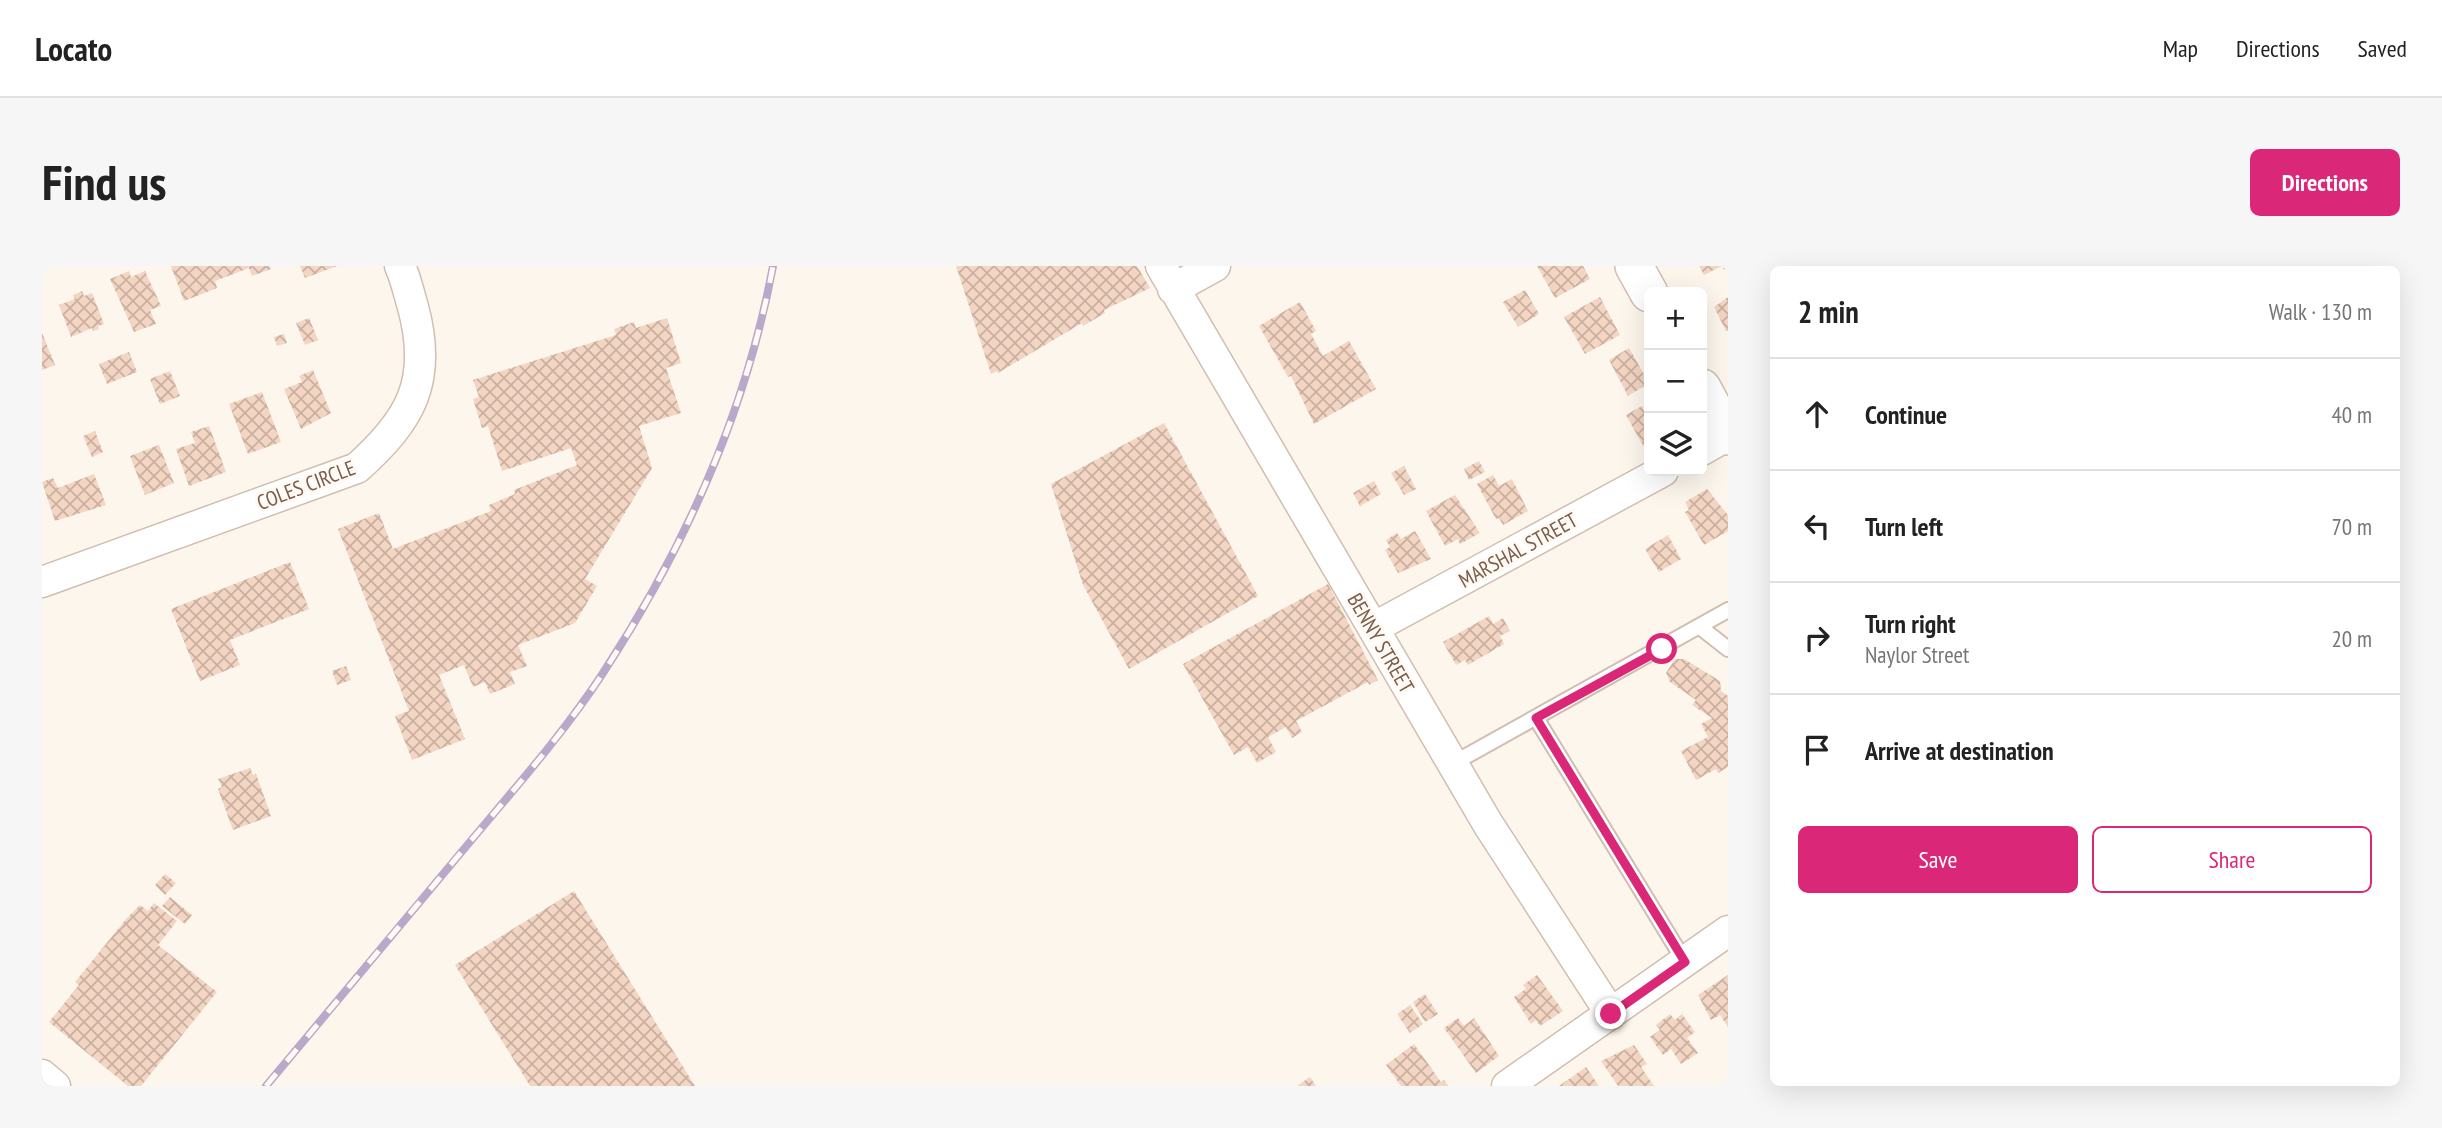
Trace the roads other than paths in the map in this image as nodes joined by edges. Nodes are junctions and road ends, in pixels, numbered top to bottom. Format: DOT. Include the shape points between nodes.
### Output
graph roads {
  1 [pos="400,266"];
  2 [pos="1215,266"];
  3 [pos="1634,266"];
  4 [pos="1167,277"];
  5 [pos="1646,287"];
  6 [pos="1707,397"];
  7 [pos="1728,436"];
  8 [pos="1707,447"];
  9 [pos="1654,476"];
  10 [pos="42,582"];
  11 [pos="1728,610"];
  12 [pos="1700,627"];
  13 [pos="1373,628"];
  14 [pos="1728,649"];
  15 [pos="1536,718"];
  16 [pos="1452,764"];
  17 [pos="1728,931"];
  18 [pos="1685,962"];
  19 [pos="1611,1014"];
  20 [pos="42,1075"];
  21 [pos="55,1086"];
  22 [pos="1507,1086"];
  1 -- 10 [label="street, COLES CIRCLE" via="419,329 422,363 412,405 387,441 356,468"];
  2 -- 4 [label="street"];
  3 -- 5 [label="street"];
  4 -- 13 [label="street, BENNY STREET"];
  6 -- 7 [label="street"];
  7 -- 8 [label="street"];
  9 -- 13 [label="street, MARSHAL STREET"];
  11 -- 12 [label="lane"];
  12 -- 14 [label="lane"];
  12 -- 15 [label="lane"];
  13 -- 16 [label="street, BENNY STREET"];
  15 -- 16 [label="lane"];
  15 -- 18 [label="lane"];
  16 -- 19 [label="street, BENNY STREET"];
  17 -- 18 [label="street"];
  18 -- 19 [label="street"];
  19 -- 22 [label="street"];
  20 -- 21 [label="street"];
}
